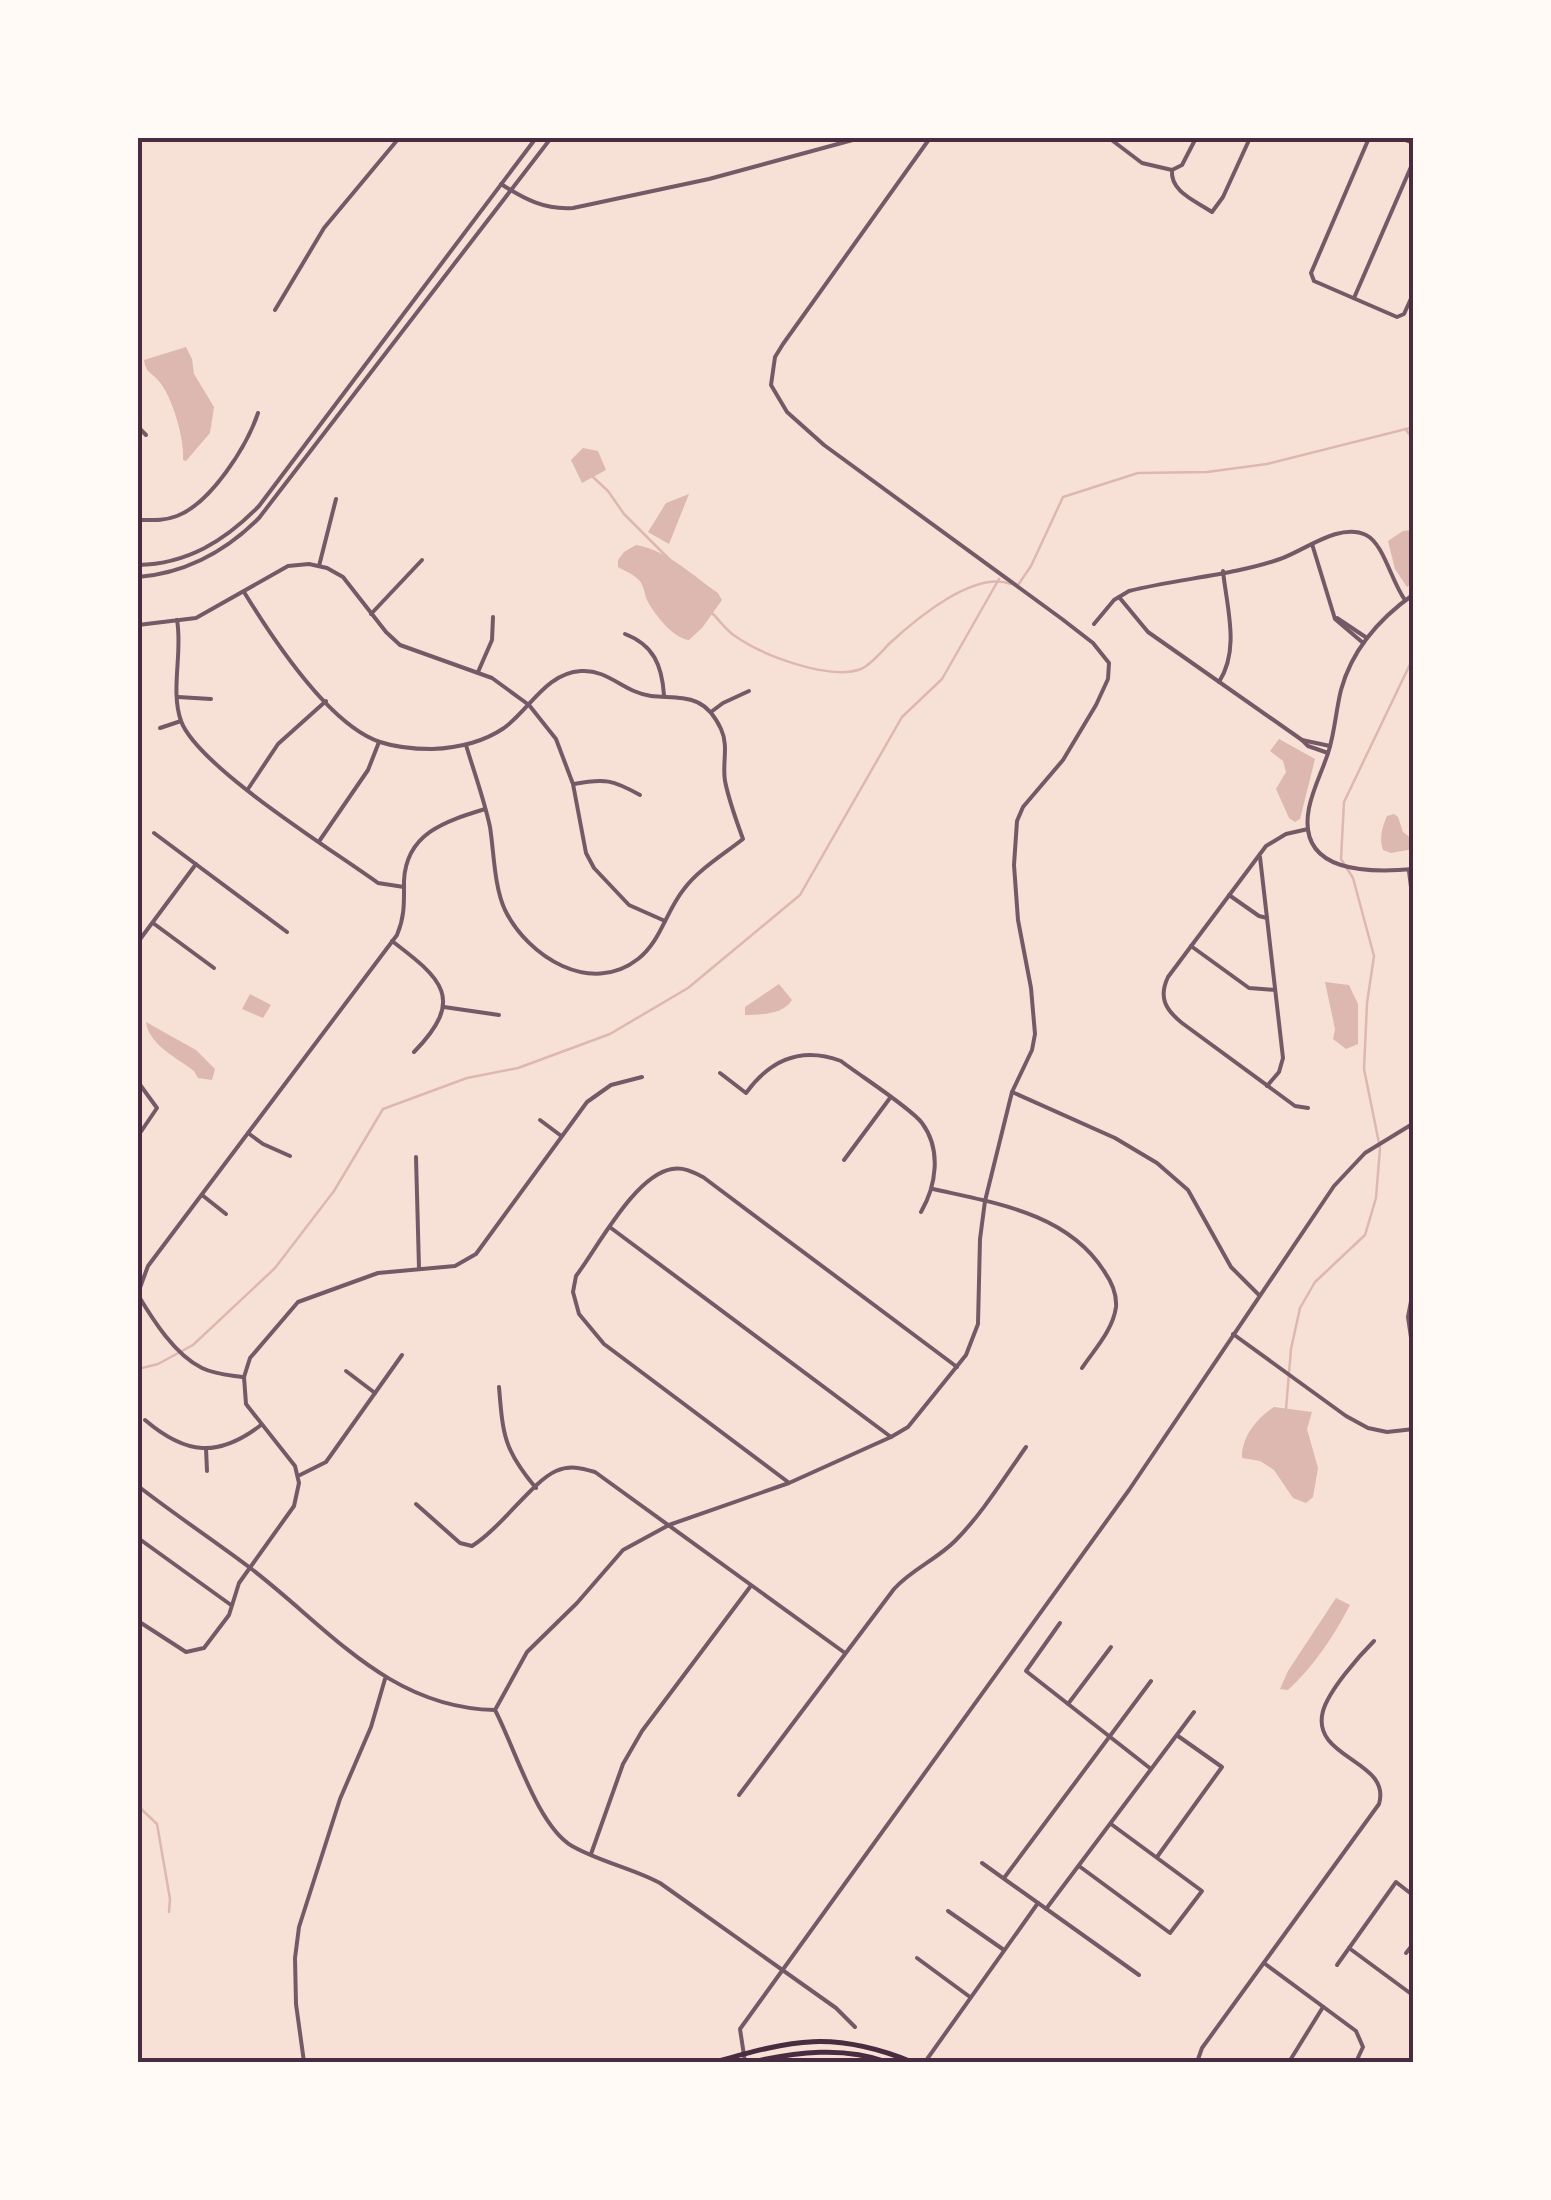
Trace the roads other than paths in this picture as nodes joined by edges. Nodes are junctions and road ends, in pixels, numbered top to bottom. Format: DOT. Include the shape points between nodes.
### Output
graph roads {
  1 [pos="399,138"];
  2 [pos="536,138"];
  3 [pos="551,138"];
  4 [pos="860,138"];
  5 [pos="930,138"];
  6 [pos="1109,138"];
  7 [pos="1196,138"];
  8 [pos="1250,138"];
  9 [pos="1369,138"];
  10 [pos="1400,138"];
  11 [pos="1414,143"];
  12 [pos="1414,160"];
  13 [pos="1172,170"];
  14 [pos="501,184"];
  15 [pos="511,190"];
  16 [pos="1414,292"];
  17 [pos="1354,298"];
  18 [pos="276,310"];
  19 [pos="258,413"];
  20 [pos="138,426"];
  21 [pos="146,434"];
  22 [pos="336,499"];
  23 [pos="138,520"];
  24 [pos="1312,544"];
  25 [pos="422,560"];
  26 [pos="138,565"];
  27 [pos="319,566"];
  28 [pos="1223,572"];
  29 [pos="138,577"];
  30 [pos="244,592"];
  31 [pos="1414,594"];
  32 [pos="1119,596"];
  33 [pos="1405,600"];
  34 [pos="371,614"];
  35 [pos="493,617"];
  36 [pos="177,620"];
  37 [pos="1094,624"];
  38 [pos="138,625"];
  39 [pos="625,634"];
  40 [pos="1365,640"];
  41 [pos="478,672"];
  42 [pos="1218,682"];
  43 [pos="749,691"];
  44 [pos="664,695"];
  45 [pos="178,698"];
  46 [pos="211,698"];
  47 [pos="326,701"];
  48 [pos="529,705"];
  49 [pos="711,712"];
  50 [pos="181,721"];
  51 [pos="160,728"];
  52 [pos="379,742"];
  53 [pos="466,745"];
  54 [pos="1329,749"];
  55 [pos="573,784"];
  56 [pos="248,789"];
  57 [pos="640,795"];
  58 [pos="485,809"];
  59 [pos="1308,830"];
  60 [pos="154,833"];
  61 [pos="320,841"];
  62 [pos="1260,854"];
  63 [pos="196,864"];
  64 [pos="1411,869"];
  65 [pos="404,887"];
  66 [pos="1229,895"];
  67 [pos="1414,911"];
  68 [pos="1267,918"];
  69 [pos="664,921"];
  70 [pos="153,923"];
  71 [pos="287,932"];
  72 [pos="392,941"];
  73 [pos="138,942"];
  74 [pos="1191,946"];
  75 [pos="214,968"];
  76 [pos="1276,990"];
  77 [pos="444,1008"];
  78 [pos="499,1015"];
  79 [pos="414,1052"];
  80 [pos="720,1073"];
  81 [pos="642,1077"];
  82 [pos="138,1082"];
  83 [pos="1268,1086"];
  84 [pos="1012,1092"];
  85 [pos="890,1098"];
  86 [pos="1308,1108"];
  87 [pos="540,1120"];
  88 [pos="1414,1124"];
  89 [pos="248,1133"];
  90 [pos="138,1136"];
  91 [pos="562,1136"];
  92 [pos="290,1156"];
  93 [pos="416,1158"];
  94 [pos="844,1160"];
  95 [pos="933,1190"];
  96 [pos="202,1195"];
  97 [pos="985,1200"];
  98 [pos="921,1212"];
  99 [pos="226,1214"];
  100 [pos="611,1228"];
  101 [pos="418,1270"];
  102 [pos="1414,1286"];
  103 [pos="138,1294"];
  104 [pos="1258,1294"];
  105 [pos="1233,1334"];
  106 [pos="402,1355"];
  107 [pos="1414,1358"];
  108 [pos="958,1367"];
  109 [pos="1082,1368"];
  110 [pos="346,1372"];
  111 [pos="244,1377"];
  112 [pos="499,1387"];
  113 [pos="376,1393"];
  114 [pos="146,1420"];
  115 [pos="262,1424"];
  116 [pos="1414,1429"];
  117 [pos="891,1437"];
  118 [pos="206,1448"];
  119 [pos="1026,1448"];
  120 [pos="207,1471"];
  121 [pos="298,1476"];
  122 [pos="789,1483"];
  123 [pos="138,1486"];
  124 [pos="536,1488"];
  125 [pos="416,1504"];
  126 [pos="669,1525"];
  127 [pos="138,1538"];
  128 [pos="250,1568"];
  129 [pos="750,1587"];
  130 [pos="231,1605"];
  131 [pos="138,1620"];
  132 [pos="1060,1623"];
  133 [pos="1374,1641"];
  134 [pos="1111,1647"];
  135 [pos="844,1653"];
  136 [pos="385,1679"];
  137 [pos="1151,1681"];
  138 [pos="1068,1704"];
  139 [pos="495,1710"];
  140 [pos="1194,1712"];
  141 [pos="1178,1736"];
  142 [pos="1110,1737"];
  143 [pos="1151,1769"];
  144 [pos="739,1795"];
  145 [pos="1110,1824"];
  146 [pos="590,1854"];
  147 [pos="1157,1857"];
  148 [pos="982,1863"];
  149 [pos="1078,1866"];
  150 [pos="1004,1878"];
  151 [pos="1414,1896"];
  152 [pos="1038,1903"];
  153 [pos="1046,1908"];
  154 [pos="948,1911"];
  155 [pos="1414,1943"];
  156 [pos="1348,1948"];
  157 [pos="1004,1950"];
  158 [pos="1406,1953"];
  159 [pos="917,1958"];
  160 [pos="1264,1963"];
  161 [pos="1337,1965"];
  162 [pos="782,1968"];
  163 [pos="1139,1975"];
  164 [pos="1414,1996"];
  165 [pos="970,1997"];
  166 [pos="1324,2006"];
  167 [pos="856,2026"];
  168 [pos="802,2054"];
  169 [pos="747,2060"];
  170 [pos="304,2062"];
  171 [pos="715,2062"];
  172 [pos="802,2062"];
  173 [pos="887,2062"];
  174 [pos="912,2062"];
  175 [pos="924,2062"];
  176 [pos="1196,2062"];
  177 [pos="1288,2062"];
  178 [pos="1356,2062"];
  1 -- 18 [label="street" via="324,228"];
  2 -- 14 [label="street"];
  3 -- 15 [label="street"];
  4 -- 15 [label="street" via="580,207 547,207"];
  5 -- 84 [label="street" via="784,344 771,385 788,412 824,445 1062,619 1109,663 1096,706 1018,822 1018,920 1035,1034"];
  6 -- 13 [label="street" via="1142,162"];
  7 -- 13 [label="street"];
  8 -- 13 [label="street" via="1212,212 1176,187"];
  9 -- 17 [label="street" via="1311,273 1314,281"];
  10 -- 11 [label="street"];
  12 -- 17 [label="street"];
  14 -- 15 [label="street"];
  14 -- 26 [label="street" via="246,520 202,550"];
  15 -- 29 [label="street" via="260,518 202,561"];
  16 -- 17 [label="street" via="1397,317"];
  19 -- 23 [label="street" via="249,440 200,502 178,516"];
  20 -- 21 [label="street"];
  22 -- 27 [label="street"];
  24 -- 28 [label="street" via="1280,560"];
  24 -- 33 [label="street" via="1349,532 1369,537"];
  24 -- 40 [label="street" via="1333,614"];
  25 -- 34 [label="street"];
  27 -- 30 [label="street" via="288,566"];
  27 -- 34 [label="street" via="343,577"];
  28 -- 32 [label="street"];
  28 -- 42 [label="street" via="1232,649"];
  30 -- 36 [label="street" via="196,618"];
  30 -- 47 [label="street" via="278,646"];
  31 -- 33 [label="street"];
  32 -- 37 [label="street"];
  32 -- 42 [label="street" via="1144,629"];
  33 -- 40 [label="street"];
  34 -- 41 [label="street" via="400,645"];
  35 -- 41 [label="street" via="492,640"];
  36 -- 38 [label="street"];
  36 -- 45 [label="street"];
  39 -- 44 [label="street" via="654,654"];
  40 -- 54 [label="street" via="1342,688"];
  41 -- 48 [label="street"];
  42 -- 54 [label="street" via="1302,740"];
  43 -- 49 [label="street"];
  44 -- 48 [label="street" via="630,690 584,670 548,683"];
  44 -- 49 [label="street"];
  45 -- 46 [label="street"];
  45 -- 50 [label="street"];
  47 -- 52 [label="street"];
  47 -- 56 [label="street" via="278,744"];
  48 -- 53 [label="street" via="506,727"];
  48 -- 55 [label="street" via="556,740"];
  49 -- 69 [label="street" via="726,746 724,775 743,839 684,887"];
  50 -- 51 [label="street"];
  50 -- 56 [label="street" via="210,762"];
  52 -- 53 [label="street" via="422,749"];
  52 -- 61 [label="street"];
  53 -- 58 [label="street"];
  54 -- 59 [label="street" via="1309,806"];
  55 -- 57 [label="street" via="600,779"];
  55 -- 69 [label="street" via="594,868 629,904"];
  56 -- 61 [label="street"];
  58 -- 65 [label="street" via="428,832 411,851"];
  58 -- 69 [label="street" via="504,907 521,935 560,967 613,972 653,945"];
  59 -- 62 [label="street" via="1286,834"];
  59 -- 64 [label="street" via="1338,865"];
  60 -- 63 [label="street"];
  61 -- 65 [label="street" via="378,883"];
  62 -- 66 [label="street"];
  62 -- 68 [label="street"];
  63 -- 70 [label="street"];
  63 -- 71 [label="street"];
  64 -- 67 [label="street"];
  65 -- 72 [label="street" via="405,917"];
  66 -- 68 [label="street"];
  66 -- 74 [label="street"];
  68 -- 76 [label="street"];
  70 -- 73 [label="street"];
  70 -- 75 [label="street"];
  72 -- 77 [label="street" via="430,970"];
  72 -- 89 [label="street"];
  74 -- 76 [label="street" via="1248,988"];
  74 -- 83 [label="street" via="1166,980 1165,1005"];
  76 -- 83 [label="street" via="1283,1060"];
  77 -- 78 [label="street"];
  77 -- 79 [label="street"];
  80 -- 85 [label="street" via="746,1093 760,1073 788,1056 829,1057"];
  81 -- 91 [label="street" via="611,1085 587,1102"];
  82 -- 90 [label="street" via="157,1108"];
  83 -- 86 [label="street"];
  84 -- 97 [label="street"];
  84 -- 104 [label="street" via="1157,1163 1188,1190 1231,1267"];
  85 -- 94 [label="street"];
  85 -- 95 [label="street" via="922,1122 934,1152"];
  87 -- 91 [label="street"];
  88 -- 104 [label="street" via="1346,1170"];
  89 -- 92 [label="street"];
  89 -- 96 [label="street"];
  91 -- 101 [label="street" via="476,1254 455,1266"];
  93 -- 101 [label="street"];
  95 -- 97 [label="street"];
  95 -- 98 [label="street"];
  96 -- 99 [label="street"];
  96 -- 103 [label="street" via="148,1266"];
  97 -- 108 [label="street" via="978,1324"];
  97 -- 109 [label="street" via="1019,1208 1072,1236 1108,1278 1114,1317"];
  100 -- 108 [label="street" via="646,1182 666,1170 688,1170"];
  100 -- 117 [label="street"];
  100 -- 122 [label="street" via="574,1284 588,1327"];
  101 -- 111 [label="street" via="378,1273 298,1302 250,1358"];
  102 -- 107 [label="street" via="1408,1317"];
  103 -- 111 [label="street" via="188,1359 202,1369"];
  104 -- 105 [label="street"];
  105 -- 116 [label="street" via="1357,1422 1387,1432"];
  105 -- 162 [label="street" via="1129,1490"];
  106 -- 113 [label="street"];
  108 -- 117 [label="street" via="908,1427"];
  110 -- 113 [label="street"];
  111 -- 115 [label="street" via="246,1404"];
  112 -- 124 [label="street" via="512,1460"];
  113 -- 121 [label="street" via="326,1462"];
  114 -- 118 [label="street" via="166,1438"];
  115 -- 118 [label="street" via="242,1440"];
  115 -- 121 [label="street"];
  117 -- 122 [label="street"];
  118 -- 120 [label="street"];
  119 -- 135 [label="street" via="958,1538 907,1575"];
  121 -- 128 [label="street" via="294,1506"];
  122 -- 126 [label="street"];
  123 -- 128 [label="street"];
  124 -- 125 [label="street" via="472,1546"];
  124 -- 126 [label="street" via="553,1472 575,1466 595,1472"];
  126 -- 129 [label="street"];
  126 -- 139 [label="street" via="622,1550 527,1652"];
  127 -- 130 [label="street"];
  128 -- 130 [label="street"];
  128 -- 136 [label="street"];
  129 -- 135 [label="street"];
  129 -- 146 [label="street" via="642,1732"];
  130 -- 131 [label="street" via="204,1648 186,1652"];
  132 -- 138 [label="street" via="1026,1671"];
  133 -- 160 [label="street" via="1328,1702 1322,1722 1332,1745 1378,1781 1380,1800"];
  134 -- 138 [label="street"];
  135 -- 144 [label="street"];
  136 -- 139 [label="street" via="463,1709"];
  136 -- 170 [label="street" via="299,1927 296,1996"];
  137 -- 142 [label="street"];
  138 -- 142 [label="street"];
  139 -- 146 [label="street" via="544,1817 561,1838"];
  140 -- 141 [label="street"];
  141 -- 143 [label="street"];
  141 -- 147 [label="street" via="1222,1767"];
  142 -- 143 [label="street"];
  142 -- 150 [label="street"];
  143 -- 145 [label="street"];
  145 -- 147 [label="street"];
  145 -- 149 [label="street"];
  146 -- 162 [label="street" via="660,1883"];
  147 -- 149 [label="street" via="1202,1890 1170,1932"];
  148 -- 150 [label="street"];
  149 -- 153 [label="street"];
  150 -- 152 [label="street"];
  151 -- 156 [label="street" via="1396,1882"];
  152 -- 153 [label="street"];
  152 -- 157 [label="street"];
  153 -- 163 [label="street"];
  154 -- 157 [label="street"];
  155 -- 158 [label="street"];
  156 -- 161 [label="street"];
  156 -- 164 [label="street"];
  157 -- 165 [label="street"];
  159 -- 165 [label="street"];
  160 -- 166 [label="street"];
  160 -- 176 [label="street"];
  162 -- 167 [label="street"];
  162 -- 169 [label="street" via="740,2029"];
  165 -- 175 [label="street"];
  166 -- 177 [label="street"];
  166 -- 178 [label="street" via="1362,2039"];
  168 -- 169 [label="main road"];
  168 -- 172 [label="street"];
  168 -- 173 [label="main road" via="855,2053"];
  169 -- 171 [label="main road"];
  169 -- 174 [label="main road" via="790,2043 824,2040"];
}
